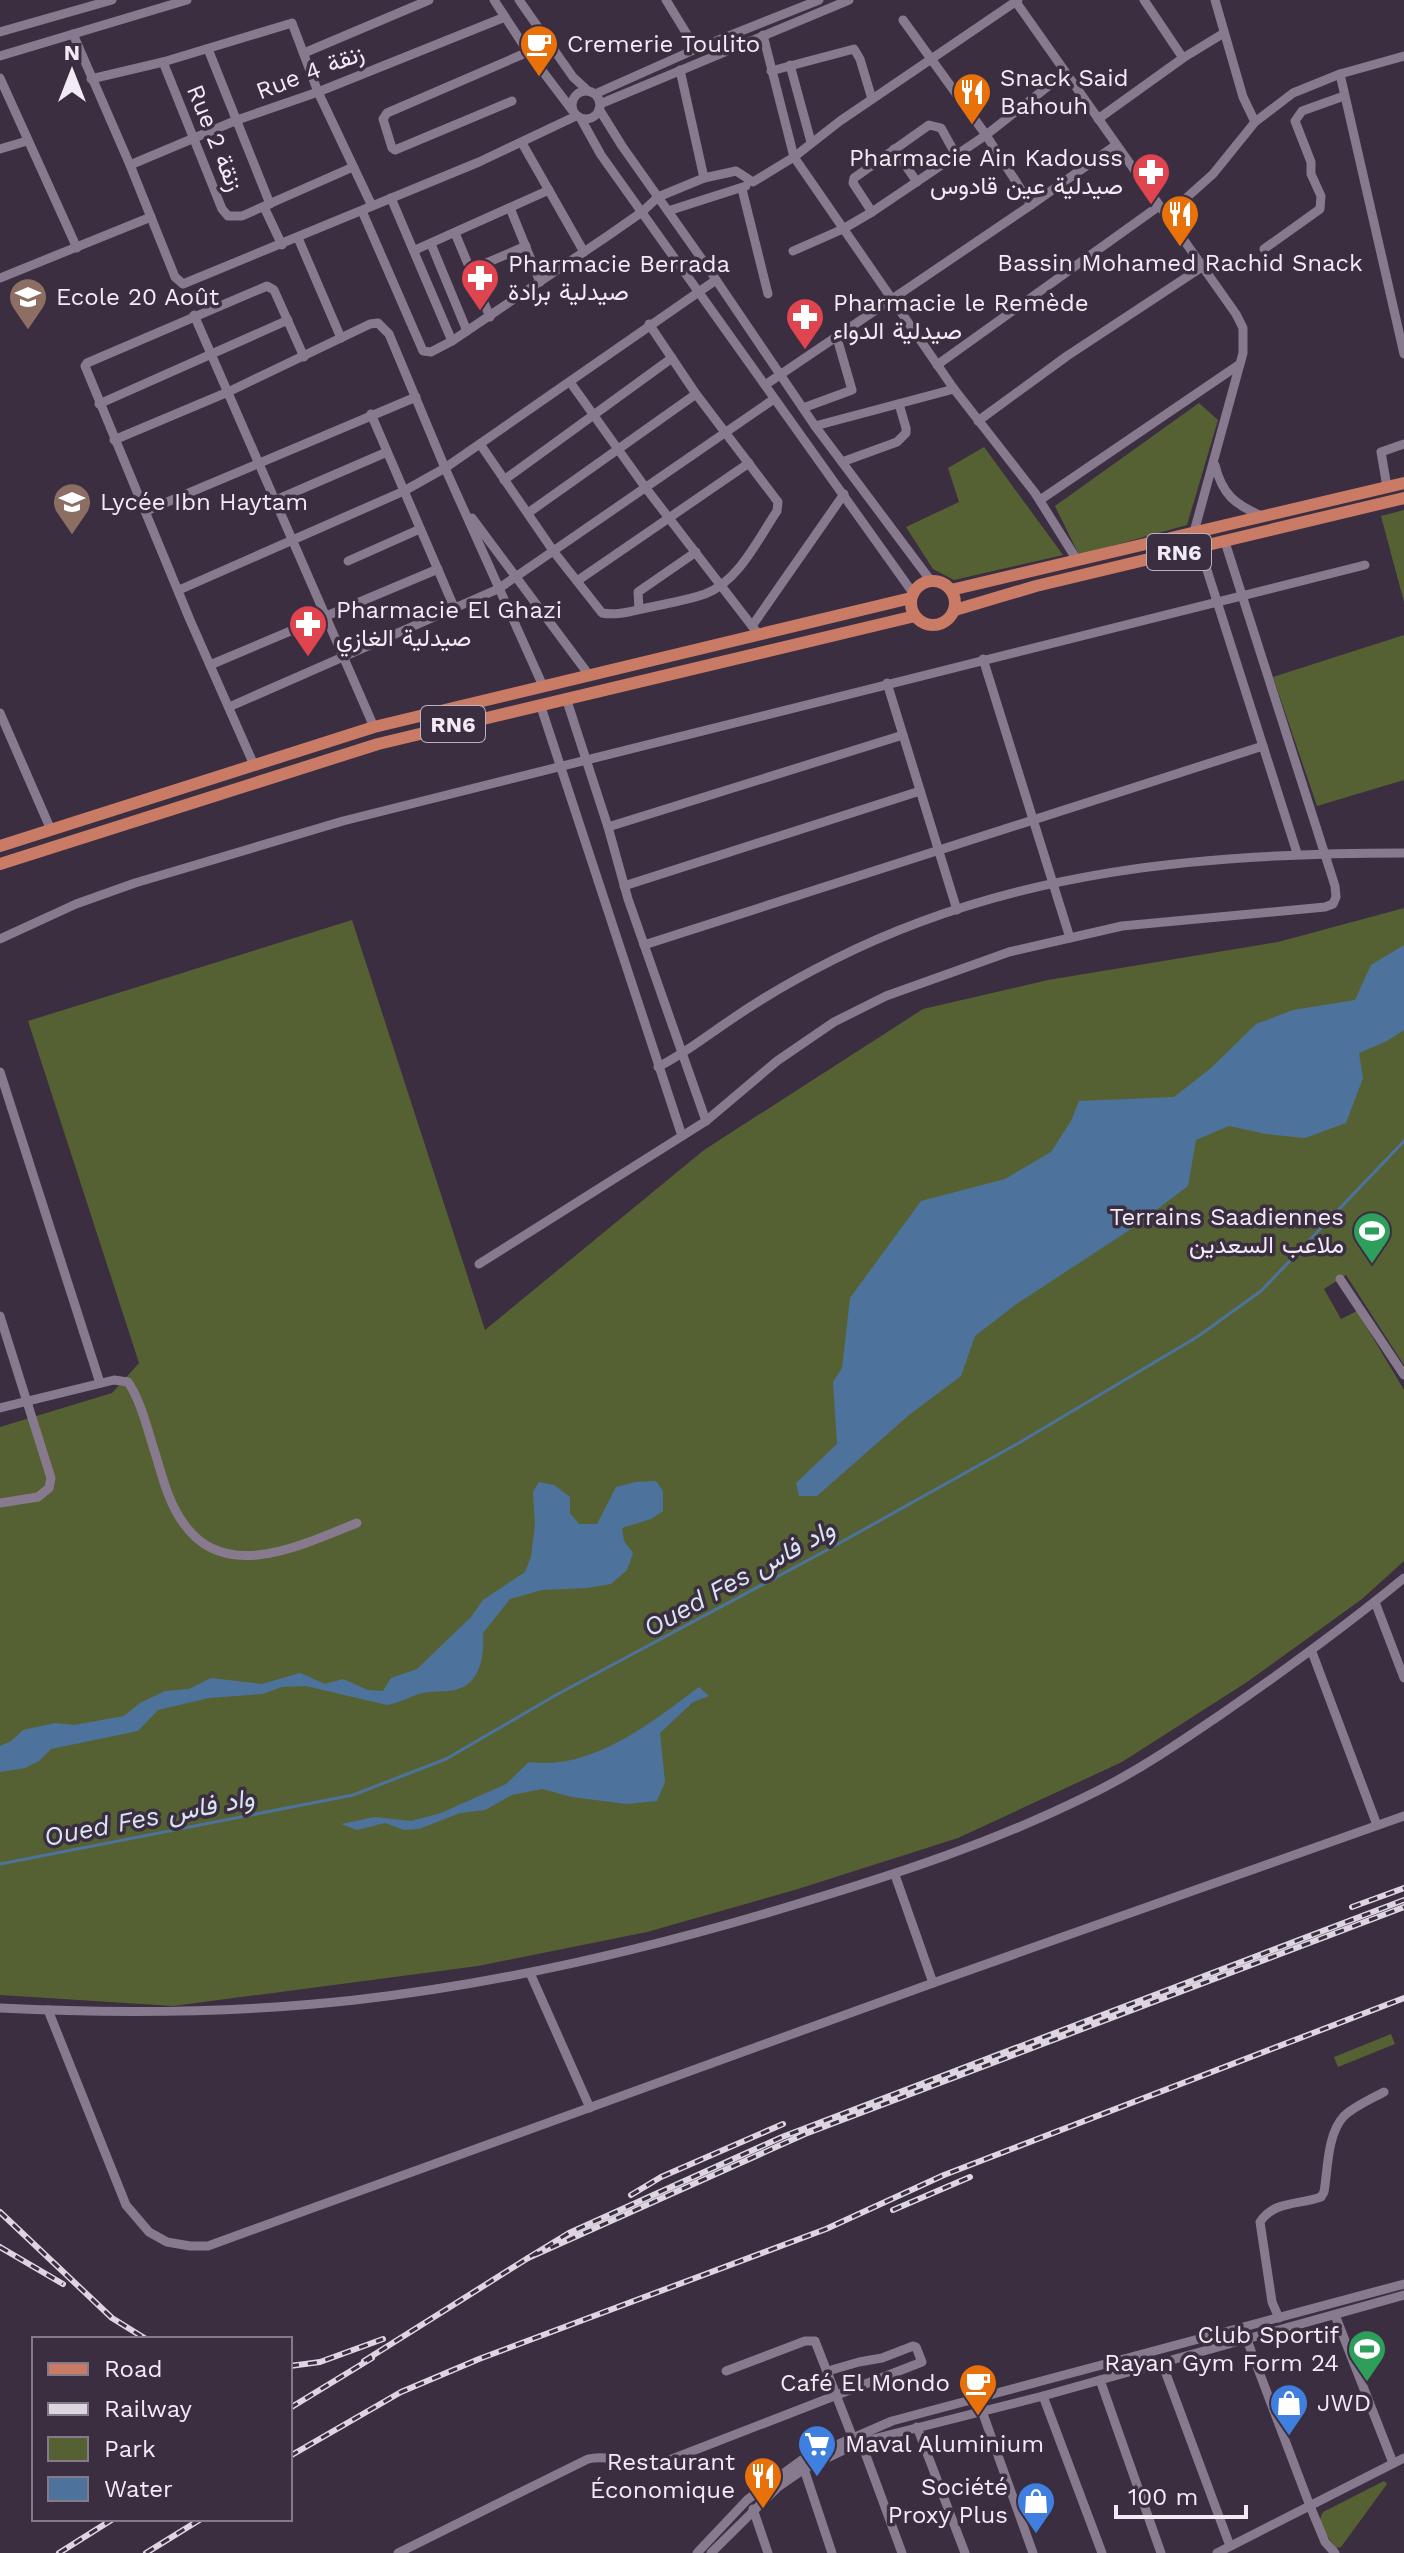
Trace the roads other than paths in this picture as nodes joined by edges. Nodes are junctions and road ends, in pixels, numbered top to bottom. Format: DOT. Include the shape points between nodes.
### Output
graph roads {
  1 [pos="112,0"];
  2 [pos="187,0"];
  3 [pos="429,0"];
  4 [pos="494,0"];
  5 [pos="519,0"];
  6 [pos="666,0"];
  7 [pos="819,0"];
  8 [pos="849,0"];
  9 [pos="1144,0"];
  10 [pos="1215,0"];
  11 [pos="1017,1"];
  12 [pos="505,17"];
  13 [pos="903,20"];
  14 [pos="0,32"];
  15 [pos="1224,33"];
  16 [pos="73,34"];
  17 [pos="763,35"];
  18 [pos="208,49"];
  19 [pos="696,49"];
  20 [pos="528,52"];
  21 [pos="304,53"];
  22 [pos="0,56"];
  23 [pos="1404,56"];
  24 [pos="1183,58"];
  25 [pos="931,59"];
  26 [pos="163,62"];
  27 [pos="790,65"];
  28 [pos="680,70"];
  29 [pos="771,71"];
  30 [pos="1065,73"];
  31 [pos="1340,74"];
  32 [pos="0,78"];
  33 [pos="91,79"];
  34 [pos="318,92"];
  35 [pos="591,92"];
  36 [pos="1344,96"];
  37 [pos="872,99"];
  38 [pos="512,101"];
  39 [pos="4,104"];
  40 [pos="600,107"];
  41 [pos="576,115"];
  42 [pos="1098,119"];
  43 [pos="237,120"];
  44 [pos="1255,122"];
  45 [pos="986,135"];
  46 [pos="192,139"];
  47 [pos="27,141"];
  48 [pos="811,142"];
  49 [pos="522,143"];
  50 [pos="1116,145"];
  51 [pos="0,149"];
  52 [pos="894,149"];
  53 [pos="956,155"];
  54 [pos="794,157"];
  55 [pos="130,165"];
  56 [pos="353,167"];
  57 [pos="704,178"];
  58 [pos="753,182"];
  59 [pos="917,182"];
  60 [pos="742,189"];
  61 [pos="549,190"];
  62 [pos="658,197"];
  63 [pos="391,198"];
  64 [pos="1031,205"];
  65 [pos="267,206"];
  66 [pos="1159,206"];
  67 [pos="367,208"];
  68 [pos="510,208"];
  69 [pos="668,211"];
  70 [pos="642,212"];
  71 [pos="872,212"];
  72 [pos="1166,216"];
  73 [pos="151,217"];
  74 [pos="843,229"];
  75 [pos="455,233"];
  76 [pos="298,238"];
  77 [pos="431,244"];
  78 [pos="282,245"];
  79 [pos="526,246"];
  80 [pos="77,248"];
  81 [pos="1264,249"];
  82 [pos="415,250"];
  83 [pos="793,251"];
  84 [pos="584,252"];
  85 [pos="1202,267"];
  86 [pos="470,270"];
  87 [pos="0,278"];
  88 [pos="716,280"];
  89 [pos="540,282"];
  90 [pos="700,292"];
  91 [pos="768,294"];
  92 [pos="891,301"];
  93 [pos="194,315"];
  94 [pos="490,317"];
  95 [pos="288,320"];
  96 [pos="649,324"];
  97 [pos="467,331"];
  98 [pos="341,338"];
  99 [pos="837,338"];
  100 [pos="452,341"];
  101 [pos="211,353"];
  102 [pos="1404,354"];
  103 [pos="304,357"];
  104 [pos="672,358"];
  105 [pos="1240,364"];
  106 [pos="937,365"];
  107 [pos="782,375"];
  108 [pos="570,382"];
  109 [pos="765,385"];
  110 [pos="954,389"];
  111 [pos="228,392"];
  112 [pos="696,394"];
  113 [pos="416,397"];
  114 [pos="774,399"];
  115 [pos="99,404"];
  116 [pos="899,404"];
  117 [pos="803,408"];
  118 [pos="371,414"];
  119 [pos="593,416"];
  120 [pos="978,421"];
  121 [pos="815,426"];
  122 [pos="726,432"];
  123 [pos="114,440"];
  124 [pos="480,444"];
  125 [pos="1404,444"];
  126 [pos="619,451"];
  127 [pos="387,452"];
  128 [pos="1214,461"];
  129 [pos="842,462"];
  130 [pos="260,463"];
  131 [pos="749,463"];
  132 [pos="445,468"];
  133 [pos="504,480"];
  134 [pos="1404,483"];
  135 [pos="645,487"];
  136 [pos="1387,487"];
  137 [pos="404,491"];
  138 [pos="844,494"];
  139 [pos="1404,498"];
  140 [pos="276,500"];
  141 [pos="1040,500"];
  142 [pos="464,508"];
  143 [pos="146,511"];
  144 [pos="528,513"];
  145 [pos="1262,516"];
  146 [pos="670,519"];
  147 [pos="420,529"];
  148 [pos="1194,532"];
  149 [pos="293,540"];
  150 [pos="1225,542"];
  151 [pos="1200,548"];
  152 [pos="554,552"];
  153 [pos="696,552"];
  154 [pos="1077,560"];
  155 [pos="348,561"];
  156 [pos="1365,565"];
  157 [pos="438,569"];
  158 [pos="517,577"];
  159 [pos="577,581"];
  160 [pos="931,581"];
  161 [pos="721,585"];
  162 [pos="498,589"];
  163 [pos="179,590"];
  164 [pos="951,590"];
  165 [pos="912,595"];
  166 [pos="1240,595"];
  167 [pos="1216,601"];
  168 [pos="454,607"];
  169 [pos="639,609"];
  170 [pos="955,610"];
  171 [pos="915,616"];
  172 [pos="326,617"];
  173 [pos="756,631"];
  174 [pos="343,656"];
  175 [pos="983,659"];
  176 [pos="210,665"];
  177 [pos="589,675"];
  178 [pos="887,683"];
  179 [pos="543,686"];
  180 [pos="566,698"];
  181 [pos="540,704"];
  182 [pos="229,707"];
  183 [pos="0,713"];
  184 [pos="374,727"];
  185 [pos="903,735"];
  186 [pos="1263,746"];
  187 [pos="587,761"];
  188 [pos="254,765"];
  189 [pos="562,767"];
  190 [pos="920,791"];
  191 [pos="1033,819"];
  192 [pos="608,827"];
  193 [pos="51,830"];
  194 [pos="0,846"];
  195 [pos="938,850"];
  196 [pos="1323,852"];
  197 [pos="1297,853"];
  198 [pos="1404,853"];
  199 [pos="0,864"];
  200 [pos="1053,882"];
  201 [pos="624,886"];
  202 [pos="957,910"];
  203 [pos="1070,938"];
  204 [pos="0,939"];
  205 [pos="644,945"];
  206 [pos="682,1055"];
  207 [pos="658,1067"];
  208 [pos="0,1072"];
  209 [pos="706,1121"];
  210 [pos="682,1136"];
  211 [pos="479,1264"];
  212 [pos="1340,1279"];
  213 [pos="0,1316"];
  214 [pos="1404,1375"];
  215 [pos="100,1383"];
  216 [pos="27,1401"];
  217 [pos="0,1408"];
  218 [pos="0,1503"];
  219 [pos="357,1523"];
  220 [pos="1404,1578"];
  221 [pos="1375,1602"];
  222 [pos="1312,1652"];
  223 [pos="1404,1678"];
  224 [pos="1404,1816"];
  225 [pos="1377,1825"];
  226 [pos="895,1875"];
  227 [pos="530,1973"];
  228 [pos="933,1983"];
  229 [pos="0,2008"];
  230 [pos="48,2010"];
  231 [pos="1384,2092"];
  232 [pos="590,2108"];
  233 [pos="1404,2284"];
  234 [pos="1404,2295"];
  235 [pos="1335,2315"];
  236 [pos="1279,2318"];
  237 [pos="1247,2340"];
  238 [pos="1162,2363"];
  239 [pos="726,2371"];
  240 [pos="828,2371"];
  241 [pos="1100,2380"];
  242 [pos="837,2396"];
  243 [pos="1043,2396"];
  244 [pos="982,2411"];
  245 [pos="917,2427"];
  246 [pos="857,2439"];
  247 [pos="1404,2458"];
  248 [pos="1393,2463"];
  249 [pos="804,2469"];
  250 [pos="1310,2506"];
  251 [pos="753,2509"];
  252 [pos="1230,2546"];
  253 [pos="398,2553"];
  254 [pos="697,2553"];
  255 [pos="711,2553"];
  256 [pos="768,2553"];
  257 [pos="832,2553"];
  258 [pos="902,2553"];
  259 [pos="965,2553"];
  260 [pos="1033,2553"];
  261 [pos="1102,2553"];
  262 [pos="1161,2553"];
  263 [pos="1217,2553"];
  264 [pos="1335,2553"];
  1 -- 14 [label="street"];
  2 -- 16 [label="street"];
  3 -- 21 [label="street"];
  4 -- 12 [label="street"];
  5 -- 35 [label="street" via="573,77"];
  6 -- 19 [label="street"];
  7 -- 19 [label="street"];
  8 -- 17 [label="street"];
  9 -- 24 [label="street"];
  10 -- 15 [label="street"];
  11 -- 25 [label="street"];
  11 -- 30 [label="street"];
  12 -- 20 [label="street"];
  12 -- 34 [label="street, Rue 4 زنقة"];
  13 -- 25 [label="street"];
  15 -- 24 [label="street"];
  15 -- 44 [label="street"];
  16 -- 22 [label="street"];
  16 -- 33 [label="street"];
  17 -- 28 [label="street"];
  17 -- 29 [label="street"];
  18 -- 21 [label="street" via="292,23"];
  18 -- 26 [label="street"];
  18 -- 43 [label="street"];
  19 -- 35 [label="street"];
  20 -- 38 [label="street" via="383,119 395,150"];
  20 -- 41 [label="street"];
  21 -- 34 [label="street"];
  23 -- 31 [label="street"];
  24 -- 42 [label="street"];
  25 -- 37 [label="street"];
  25 -- 45 [label="street"];
  26 -- 33 [label="street"];
  26 -- 46 [label="street, Rue 2 زنقة"];
  27 -- 29 [label="street"];
  27 -- 37 [label="street" via="854,49"];
  27 -- 48 [label="street"];
  28 -- 40 [label="street"];
  28 -- 57 [label="street"];
  29 -- 54 [label="street"];
  30 -- 42 [label="street"];
  30 -- 45 [label="street"];
  31 -- 36 [label="street"];
  31 -- 44 [label="street" via="1293,93"];
  32 -- 39 [label="street"];
  33 -- 55 [label="street"];
  34 -- 43 [label="street, Rue 4 زنقة"];
  34 -- 56 [label="street"];
  35 -- 40 [label="street"];
  35 -- 41 [label="street" via="574,96"];
  36 -- 81 [label="street" via="1297,117 1322,203"];
  36 -- 102 [label="street"];
  37 -- 48 [label="street"];
  39 -- 47 [label="street"];
  40 -- 41 [label="street" via="594,117"];
  40 -- 62 [label="street"];
  41 -- 49 [label="street"];
  41 -- 70 [label="street"];
  42 -- 50 [label="street"];
  43 -- 46 [label="street, Rue 4 زنقة"];
  43 -- 65 [label="street"];
  44 -- 72 [label="street" via="1213,174"];
  45 -- 53 [label="street"];
  45 -- 64 [label="street"];
  46 -- 55 [label="street, Rue 4 زنقة"];
  46 -- 65 [label="street, Rue 2 زنقة" via="228,216"];
  47 -- 51 [label="street"];
  47 -- 80 [label="street"];
  48 -- 54 [label="street"];
  49 -- 61 [label="street"];
  49 -- 63 [label="street"];
  50 -- 64 [label="street"];
  50 -- 66 [label="street"];
  52 -- 53 [label="street" via="936,125"];
  52 -- 59 [label="street"];
  52 -- 71 [label="street" via="854,178"];
  53 -- 59 [label="street"];
  54 -- 58 [label="street"];
  54 -- 74 [label="street"];
  55 -- 73 [label="street"];
  56 -- 65 [label="street"];
  56 -- 67 [label="street"];
  57 -- 58 [label="street" via="736,171"];
  57 -- 62 [label="street"];
  58 -- 60 [label="street"];
  59 -- 71 [label="street"];
  60 -- 69 [label="street"];
  60 -- 91 [label="street"];
  61 -- 68 [label="street"];
  61 -- 84 [label="street"];
  62 -- 69 [label="street"];
  62 -- 70 [label="street"];
  63 -- 67 [label="street"];
  63 -- 82 [label="street"];
  64 -- 92 [label="street"];
  65 -- 78 [label="street"];
  66 -- 72 [label="street"];
  66 -- 106 [label="street"];
  67 -- 76 [label="street"];
  67 -- 100 [label="street" via="423,351"];
  68 -- 75 [label="street"];
  68 -- 79 [label="street"];
  69 -- 88 [label="street"];
  70 -- 84 [label="street"];
  70 -- 90 [label="street"];
  71 -- 74 [label="street"];
  72 -- 85 [label="street"];
  73 -- 78 [label="street" via="175,277 183,284"];
  73 -- 80 [label="street"];
  74 -- 83 [label="street"];
  74 -- 92 [label="street"];
  75 -- 77 [label="street"];
  75 -- 86 [label="street"];
  76 -- 78 [label="street"];
  76 -- 98 [label="street"];
  77 -- 82 [label="street"];
  77 -- 97 [label="street"];
  79 -- 86 [label="street"];
  79 -- 89 [label="street"];
  80 -- 87 [label="street"];
  82 -- 100 [label="street"];
  84 -- 89 [label="street"];
  85 -- 105 [label="street" via="1243,328"];
  85 -- 120 [label="street"];
  86 -- 94 [label="street"];
  88 -- 90 [label="street"];
  88 -- 107 [label="street"];
  89 -- 94 [label="street"];
  90 -- 96 [label="street"];
  90 -- 109 [label="street"];
  92 -- 99 [label="street"];
  92 -- 106 [label="street"];
  93 -- 95 [label="street" via="267,286"];
  93 -- 101 [label="street"];
  93 -- 115 [label="street" via="87,363"];
  94 -- 97 [label="street"];
  95 -- 101 [label="street"];
  95 -- 103 [label="street"];
  96 -- 104 [label="street"];
  96 -- 108 [label="street"];
  97 -- 100 [label="street"];
  98 -- 103 [label="street"];
  98 -- 113 [label="street" via="378,323 389,334"];
  99 -- 107 [label="street"];
  99 -- 117 [label="street" via="852,390"];
  101 -- 111 [label="street"];
  101 -- 115 [label="street"];
  103 -- 111 [label="street"];
  104 -- 112 [label="street"];
  104 -- 119 [label="street"];
  105 -- 128 [label="street"];
  105 -- 141 [label="street"];
  106 -- 110 [label="street"];
  107 -- 109 [label="street"];
  107 -- 117 [label="street"];
  108 -- 119 [label="street"];
  108 -- 124 [label="street"];
  109 -- 114 [label="street"];
  110 -- 116 [label="street"];
  110 -- 120 [label="street"];
  111 -- 123 [label="street"];
  111 -- 130 [label="street"];
  112 -- 122 [label="street"];
  112 -- 126 [label="street"];
  113 -- 118 [label="street"];
  113 -- 132 [label="street"];
  114 -- 122 [label="street"];
  114 -- 138 [label="street"];
  115 -- 123 [label="street"];
  116 -- 121 [label="street"];
  116 -- 129 [label="street" via="906,433 897,442"];
  117 -- 121 [label="street"];
  118 -- 127 [label="street"];
  118 -- 130 [label="street"];
  119 -- 126 [label="street"];
  119 -- 133 [label="street"];
  120 -- 141 [label="street"];
  121 -- 129 [label="street"];
  122 -- 131 [label="street"];
  122 -- 135 [label="street"];
  123 -- 143 [label="street"];
  124 -- 132 [label="street"];
  124 -- 133 [label="street"];
  125 -- 136 [label="street" via="1381,452"];
  126 -- 135 [label="street"];
  126 -- 144 [label="street"];
  127 -- 137 [label="street"];
  127 -- 140 [label="street"];
  128 -- 145 [label="street" via="1226,494"];
  128 -- 148 [label="street"];
  129 -- 160 [label="street"];
  130 -- 140 [label="street"];
  130 -- 143 [label="street"];
  131 -- 146 [label="street"];
  131 -- 161 [label="street" via="778,502 777,511"];
  132 -- 137 [label="street"];
  132 -- 142 [label="street"];
  133 -- 144 [label="street"];
  134 -- 136 [label="main road, RN6"];
  135 -- 146 [label="street"];
  135 -- 152 [label="street"];
  136 -- 145 [label="main road, RN6"];
  137 -- 147 [label="street"];
  137 -- 149 [label="street"];
  138 -- 165 [label="street"];
  138 -- 173 [label="street"];
  139 -- 150 [label="main road, RN6"];
  140 -- 149 [label="street"];
  141 -- 154 [label="street"];
  142 -- 158 [label="street"];
  142 -- 162 [label="street"];
  143 -- 163 [label="street"];
  144 -- 152 [label="street"];
  145 -- 148 [label="main road, RN6"];
  146 -- 153 [label="street"];
  146 -- 159 [label="street"];
  147 -- 155 [label="street"];
  147 -- 157 [label="street"];
  148 -- 154 [label="main road, RN6"];
  149 -- 163 [label="street"];
  149 -- 172 [label="street"];
  150 -- 151 [label="main road, RN6"];
  150 -- 166 [label="street"];
  151 -- 167 [label="street"];
  151 -- 170 [label="main road, RN6"];
  152 -- 158 [label="street"];
  152 -- 159 [label="street"];
  153 -- 161 [label="street"];
  153 -- 169 [label="street" via="638,592"];
  154 -- 164 [label="main road, RN6"];
  156 -- 166 [label="street"];
  157 -- 168 [label="street"];
  157 -- 172 [label="street"];
  158 -- 162 [label="street"];
  158 -- 177 [label="street"];
  159 -- 169 [label="street" via="602,613"];
  160 -- 164 [label="main road"];
  160 -- 165 [label="main road, RN6"];
  161 -- 169 [label="street" via="706,594"];
  161 -- 173 [label="street"];
  162 -- 168 [label="street"];
  162 -- 179 [label="street"];
  163 -- 176 [label="street"];
  164 -- 170 [label="main road"];
  165 -- 171 [label="main road"];
  165 -- 173 [label="main road, RN6"];
  166 -- 167 [label="street"];
  166 -- 196 [label="street"];
  167 -- 175 [label="street"];
  167 -- 186 [label="street"];
  168 -- 174 [label="street"];
  170 -- 171 [label="main road, RN6" via="937,625"];
  171 -- 180 [label="main road, RN6"];
  172 -- 174 [label="street"];
  172 -- 176 [label="street"];
  173 -- 177 [label="main road, RN6"];
  174 -- 182 [label="street"];
  174 -- 184 [label="street"];
  175 -- 178 [label="street"];
  175 -- 191 [label="street"];
  176 -- 182 [label="street"];
  177 -- 179 [label="main road, RN6"];
  178 -- 185 [label="street"];
  178 -- 187 [label="street"];
  179 -- 184 [label="main road, RN6"];
  180 -- 181 [label="main road, RN6"];
  180 -- 187 [label="street"];
  181 -- 189 [label="street"];
  181 -- 199 [label="main road, RN6" via="378,744"];
  182 -- 188 [label="street"];
  183 -- 193 [label="street"];
  184 -- 188 [label="main road, RN6"];
  185 -- 190 [label="street"];
  185 -- 192 [label="street"];
  186 -- 191 [label="street"];
  186 -- 197 [label="street"];
  187 -- 189 [label="street"];
  187 -- 192 [label="street"];
  188 -- 193 [label="main road, RN6"];
  189 -- 204 [label="street" via="213,858 76,904"];
  189 -- 207 [label="street"];
  190 -- 195 [label="street"];
  190 -- 201 [label="street"];
  191 -- 195 [label="street"];
  191 -- 200 [label="street"];
  192 -- 201 [label="street"];
  193 -- 194 [label="main road, RN6"];
  195 -- 202 [label="street"];
  195 -- 205 [label="street"];
  196 -- 197 [label="street"];
  196 -- 198 [label="street"];
  196 -- 203 [label="street" via="1336,897 1325,907 1122,926"];
  197 -- 200 [label="street" via="1136,867"];
  200 -- 202 [label="street"];
  200 -- 203 [label="street"];
  201 -- 205 [label="street"];
  202 -- 206 [label="street" via="832,960 757,1002"];
  203 -- 209 [label="street" via="1009,952 886,996 834,1022 777,1061"];
  205 -- 206 [label="street"];
  206 -- 207 [label="street"];
  206 -- 209 [label="street"];
  207 -- 210 [label="street"];
  208 -- 215 [label="street"];
  209 -- 210 [label="street"];
  210 -- 211 [label="street"];
  212 -- 214 [label="street"];
  213 -- 216 [label="street"];
  215 -- 216 [label="street"];
  215 -- 219 [label="street" via="128,1382 170,1500 184,1524 216,1553 276,1553"];
  216 -- 217 [label="street"];
  216 -- 218 [label="street" via="50,1472 49,1488 38,1497"];
  220 -- 221 [label="street"];
  221 -- 222 [label="street"];
  221 -- 223 [label="street"];
  222 -- 225 [label="street"];
  222 -- 226 [label="street" via="1171,1748 1090,1795"];
  224 -- 225 [label="street"];
  225 -- 228 [label="street"];
  226 -- 227 [label="street" via="690,1937"];
  226 -- 228 [label="street"];
  227 -- 230 [label="street" via="316,2003 145,2013"];
  227 -- 232 [label="street"];
  228 -- 232 [label="street"];
  229 -- 230 [label="street"];
  230 -- 232 [label="street" via="126,2205 149,2232 179,2245 200,2247 226,2240"];
  231 -- 236 [label="street" via="1354,2109 1335,2130 1321,2197 1278,2206 1260,2222"];
  233 -- 236 [label="street"];
  234 -- 235 [label="street"];
  235 -- 237 [label="street"];
  235 -- 248 [label="street"];
  236 -- 246 [label="street" via="892,2421"];
  237 -- 238 [label="street"];
  237 -- 250 [label="street"];
  238 -- 241 [label="street"];
  238 -- 252 [label="street"];
  239 -- 240 [label="street" via="812,2340"];
  240 -- 242 [label="street"];
  240 -- 242 [label="street" via="913,2346 922,2360"];
  241 -- 243 [label="street"];
  241 -- 262 [label="street"];
  242 -- 246 [label="street"];
  242 -- 253 [label="street" via="659,2464 592,2457"];
  243 -- 244 [label="street"];
  243 -- 261 [label="street"];
  244 -- 245 [label="street"];
  244 -- 260 [label="street"];
  245 -- 246 [label="street"];
  245 -- 259 [label="street"];
  246 -- 249 [label="street"];
  246 -- 254 [label="street" via="802,2460 758,2492"];
  246 -- 258 [label="street"];
  247 -- 248 [label="street"];
  248 -- 250 [label="street"];
  249 -- 251 [label="street"];
  249 -- 257 [label="street"];
  250 -- 252 [label="street"];
  250 -- 264 [label="street"];
  251 -- 255 [label="street"];
  251 -- 256 [label="street"];
  252 -- 263 [label="street"];
}
